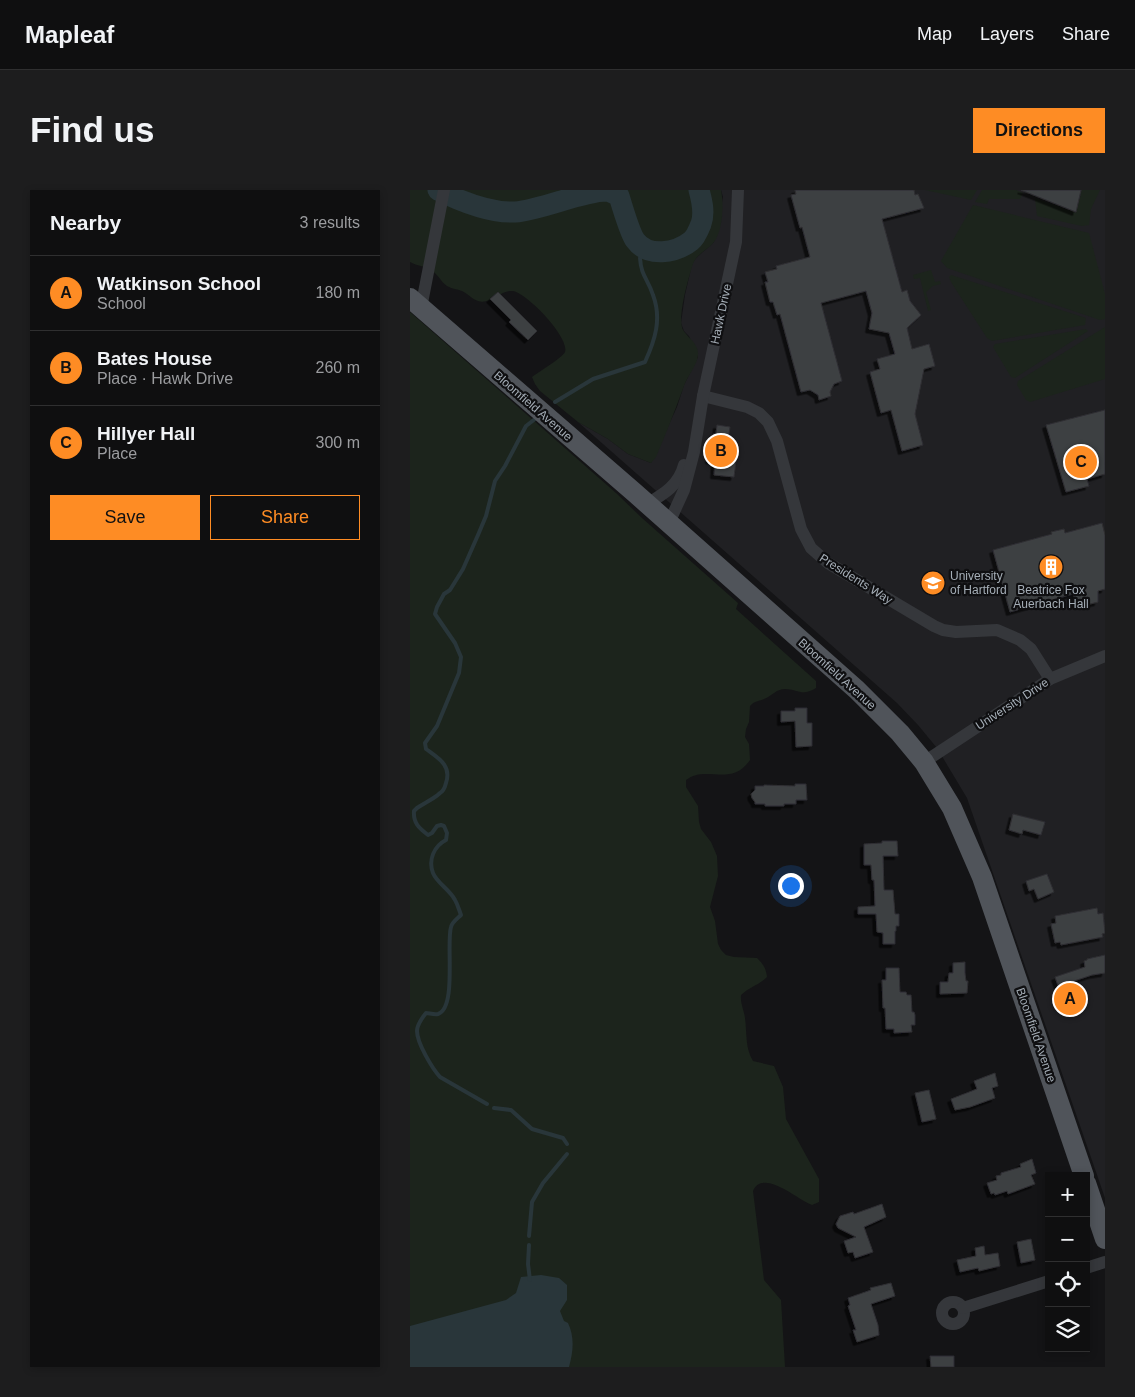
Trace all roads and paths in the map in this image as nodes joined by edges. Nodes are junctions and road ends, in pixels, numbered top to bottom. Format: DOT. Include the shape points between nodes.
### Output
graph roads {
  1 [pos="444,190"];
  2 [pos="738,190"];
  3 [pos="416,303"];
  4 [pos="703,396"];
  5 [pos="696,438"];
  6 [pos="647,504"];
  7 [pos="669,523"];
  8 [pos="1105,656"];
  9 [pos="1050,680"];
  10 [pos="924,762"];
  11 [pos="1083,1172"];
  12 [pos="1090,1195"];
  13 [pos="1105,1239"];
  14 [pos="1105,1262"];
  15 [pos="1090,1267"];
  16 [pos="1045,1281"];
  17 [pos="963,1308"];
  1 -- 3 [label="street" via="439,222"];
  2 -- 4 [label="street, Hawk Drive" via="736,242"];
  3 -- 6 [label="main road, Bloomfield Avenue"];
  4 -- 5 [label="street, Hawk Drive"];
  4 -- 9 [label="street, Presidents Way" via="747,407 768,422 804,538 816,553 860,583 943,630 963,633 997,630 1012,636 1031,650"];
  5 -- 6 [label="street, Hawk Drive" via="687,450 682,474 668,491"];
  5 -- 7 [label="street, Hawk Drive" via="684,490"];
  6 -- 7 [label="main road, Bloomfield Avenue"];
  7 -- 10 [label="main road, Bloomfield Avenue" via="866,699"];
  8 -- 9 [label="street, University Drive"];
  9 -- 10 [label="street, University Drive"];
  10 -- 11 [label="main road, Bloomfield Avenue" via="952,808 982,877"];
  12 -- 13 [label="main road"];
  14 -- 15 [label="street"];
  16 -- 17 [label="street"];
}
